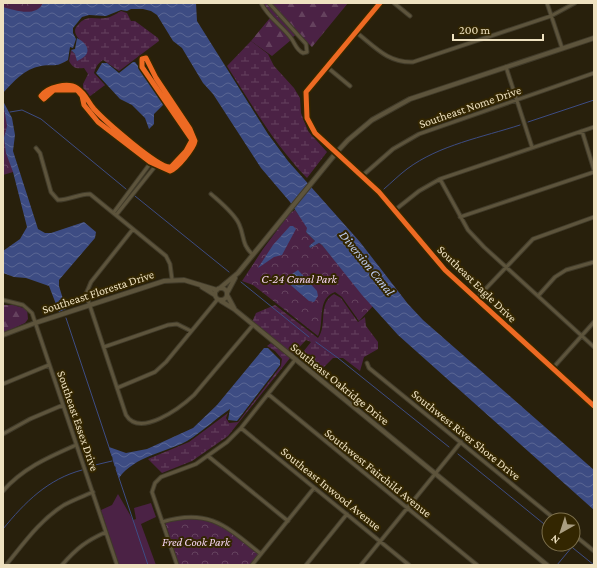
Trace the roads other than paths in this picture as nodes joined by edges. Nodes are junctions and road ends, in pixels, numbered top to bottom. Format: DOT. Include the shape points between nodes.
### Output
graph roads {
  1 [pos="261,3"];
  2 [pos="269,3"];
  3 [pos="380,3"];
  4 [pos="394,3"];
  5 [pos="547,3"];
  6 [pos="575,3"];
  7 [pos="410,16"];
  8 [pos="551,16"];
  9 [pos="356,32"];
  10 [pos="297,35"];
  11 [pos="594,38"];
  12 [pos="292,39"];
  13 [pos="562,48"];
  14 [pos="327,67"];
  15 [pos="506,67"];
  16 [pos="594,74"];
  17 [pos="157,84"];
  18 [pos="350,86"];
  19 [pos="53,90"];
  20 [pos="79,91"];
  21 [pos="516,100"];
  22 [pos="105,120"];
  23 [pos="101,124"];
  24 [pos="594,127"];
  25 [pos="582,131"];
  26 [pos="125,141"];
  27 [pos="532,147"];
  28 [pos="36,148"];
  29 [pos="336,153"];
  30 [pos="152,161"];
  31 [pos="157,164"];
  32 [pos="594,171"];
  33 [pos="362,176"];
  34 [pos="440,179"];
  35 [pos="211,194"];
  36 [pos="124,201"];
  37 [pos="395,210"];
  38 [pos="115,213"];
  39 [pos="460,217"];
  40 [pos="594,217"];
  41 [pos="133,229"];
  42 [pos="253,255"];
  43 [pos="594,262"];
  44 [pos="506,267"];
  45 [pos="238,275"];
  46 [pos="172,280"];
  47 [pos="200,285"];
  48 [pos="219,289"];
  49 [pos="227,294"];
  50 [pos="538,296"];
  51 [pos="218,299"];
  52 [pos="476,299"];
  53 [pos="3,300"];
  54 [pos="89,305"];
  55 [pos="234,309"];
  56 [pos="594,322"];
  57 [pos="36,323"];
  58 [pos="253,325"];
  59 [pos="191,331"];
  60 [pos="3,335"];
  61 [pos="581,335"];
  62 [pos="594,346"];
  63 [pos="104,347"];
  64 [pos="295,360"];
  65 [pos="367,363"];
  66 [pos="50,365"];
  67 [pos="552,369"];
  68 [pos="3,384"];
  69 [pos="117,388"];
  70 [pos="268,394"];
  71 [pos="64,405"];
  72 [pos="594,406"];
  73 [pos="241,428"];
  74 [pos="3,434"];
  75 [pos="461,442"];
  76 [pos="76,445"];
  77 [pos="208,456"];
  78 [pos="435,474"];
  79 [pos="314,488"];
  80 [pos="3,492"];
  81 [pos="93,492"];
  82 [pos="407,508"];
  83 [pos="546,512"];
  84 [pos="348,514"];
  85 [pos="288,521"];
  86 [pos="162,522"];
  87 [pos="106,532"];
  88 [pos="581,540"];
  89 [pos="380,541"];
  90 [pos="594,551"];
  91 [pos="260,554"];
  92 [pos="6,565"];
  93 [pos="62,565"];
  94 [pos="117,565"];
  95 [pos="177,565"];
  96 [pos="252,565"];
  97 [pos="306,565"];
  98 [pos="361,565"];
  99 [pos="410,565"];
  100 [pos="477,565"];
  101 [pos="547,565"];
  1 -- 12 [label="street"];
  2 -- 10 [label="street"];
  3 -- 9 [label="street, Southeast Eagle Drive"];
  4 -- 7 [label="street"];
  5 -- 8 [label="street"];
  6 -- 8 [label="street"];
  8 -- 9 [label="street" via="413,62 390,59"];
  8 -- 13 [label="street"];
  9 -- 14 [label="street, Southeast Eagle Drive"];
  10 -- 12 [label="street"];
  10 -- 12 [label="street" via="306,44 307,52 301,52"];
  11 -- 13 [label="street"];
  13 -- 15 [label="street"];
  14 -- 18 [label="street"];
  14 -- 29 [label="street, Southeast Eagle Drive" via="306,92 306,118 315,133"];
  15 -- 21 [label="street"];
  15 -- 29 [label="street" via="398,105 366,124"];
  16 -- 21 [label="street, Southeast Nome Drive"];
  17 -- 17 [label="street" via="148,59 142,58 142,66"];
  17 -- 31 [label="street" via="193,137 195,144 174,170 170,171"];
  19 -- 20 [label="street" via="59,86 73,86"];
  20 -- 22 [label="street"];
  20 -- 23 [label="street" via="84,105"];
  21 -- 27 [label="street"];
  21 -- 33 [label="street, Southeast Nome Drive" via="432,128 407,140"];
  22 -- 23 [label="street"];
  22 -- 26 [label="street"];
  23 -- 26 [label="street"];
  24 -- 25 [label="street"];
  25 -- 27 [label="street"];
  25 -- 32 [label="street"];
  26 -- 30 [label="street" via="144,152"];
  27 -- 34 [label="street"];
  28 -- 38 [label="street" via="40,153 50,192 58,200 68,200 79,194 90,194"];
  29 -- 33 [label="street, Southeast Eagle Drive"];
  29 -- 42 [label="street"];
  30 -- 31 [label="street"];
  30 -- 36 [label="street"];
  31 -- 36 [label="street"];
  32 -- 39 [label="street"];
  33 -- 37 [label="street, Southeast Eagle Drive"];
  34 -- 37 [label="street" via="419,191"];
  34 -- 39 [label="street"];
  35 -- 42 [label="street" via="236,219 244,244"];
  36 -- 38 [label="street"];
  37 -- 52 [label="street, Southeast Eagle Drive" via="445,270"];
  38 -- 41 [label="street"];
  39 -- 44 [label="street" via="468,230"];
  40 -- 44 [label="street" via="533,239"];
  41 -- 46 [label="street" via="166,256"];
  41 -- 54 [label="street" via="87,288"];
  42 -- 45 [label="street"];
  43 -- 50 [label="street" via="566,270 555,277"];
  44 -- 50 [label="street"];
  44 -- 52 [label="street"];
  45 -- 48 [label="street"];
  45 -- 49 [label="street"];
  46 -- 47 [label="street, Southeast Floresta Drive" via="184,280"];
  46 -- 54 [label="street, Southeast Floresta Drive"];
  47 -- 48 [label="street, Southeast Floresta Drive"];
  47 -- 51 [label="street, Southeast Floresta Drive"];
  48 -- 49 [label="street, Southeast Floresta Drive" via="226,290"];
  48 -- 51 [label="street"];
  49 -- 51 [label="street" via="225,300"];
  49 -- 55 [label="street, Southeast Oakridge Drive"];
  50 -- 61 [label="street"];
  51 -- 55 [label="street, Southeast Oakridge Drive"];
  51 -- 59 [label="street"];
  52 -- 67 [label="street, Southeast Eagle Drive"];
  53 -- 57 [label="street, Southeast Essex Drive" via="28,308"];
  54 -- 57 [label="street, Southeast Floresta Drive"];
  54 -- 63 [label="street"];
  55 -- 58 [label="street, Southeast Oakridge Drive"];
  56 -- 61 [label="street"];
  57 -- 60 [label="street, Southeast Floresta Drive"];
  57 -- 66 [label="street, Southeast Essex Drive"];
  58 -- 64 [label="street, Southeast Oakridge Drive"];
  58 -- 69 [label="street" via="194,395 183,405 153,420 133,423 126,414"];
  59 -- 63 [label="street" via="177,324 168,325"];
  59 -- 69 [label="street" via="155,372"];
  61 -- 62 [label="street"];
  61 -- 67 [label="street"];
  63 -- 69 [label="street"];
  64 -- 70 [label="street"];
  64 -- 78 [label="street, Southeast Oakridge Drive"];
  65 -- 75 [label="street, Southwest River Shore Drive" via="369,368"];
  66 -- 68 [label="street"];
  66 -- 71 [label="street, Southeast Essex Drive"];
  67 -- 72 [label="street, Southeast Eagle Drive"];
  70 -- 73 [label="street"];
  70 -- 82 [label="street, Southwest Fairchild Avenue"];
  71 -- 74 [label="street"];
  71 -- 76 [label="street, Southeast Essex Drive"];
  73 -- 77 [label="street"];
  73 -- 79 [label="street, Southeast Inwood Avenue"];
  75 -- 78 [label="street"];
  75 -- 83 [label="street, Southwest River Shore Drive"];
  76 -- 80 [label="street" via="25,471"];
  76 -- 81 [label="street, Southeast Essex Drive"];
  77 -- 85 [label="street"];
  77 -- 86 [label="street" via="187,468 161,477 153,486 152,492"];
  78 -- 82 [label="street"];
  78 -- 101 [label="street, Southeast Oakridge Drive"];
  79 -- 84 [label="street, Southeast Inwood Avenue"];
  79 -- 85 [label="street"];
  81 -- 87 [label="street, Southeast Essex Drive"];
  81 -- 92 [label="street" via="66,504 50,515"];
  82 -- 89 [label="street"];
  82 -- 100 [label="street, Southwest Fairchild Avenue"];
  84 -- 89 [label="street, Southeast Inwood Avenue"];
  84 -- 97 [label="street"];
  85 -- 91 [label="street"];
  86 -- 91 [label="street" via="184,516 200,516 231,530"];
  86 -- 95 [label="street"];
  87 -- 93 [label="street" via="82,545"];
  87 -- 94 [label="street, Southeast Essex Drive"];
  88 -- 90 [label="street"];
  89 -- 98 [label="street"];
  89 -- 99 [label="street, Southeast Inwood Avenue"];
  91 -- 96 [label="street"];
}
